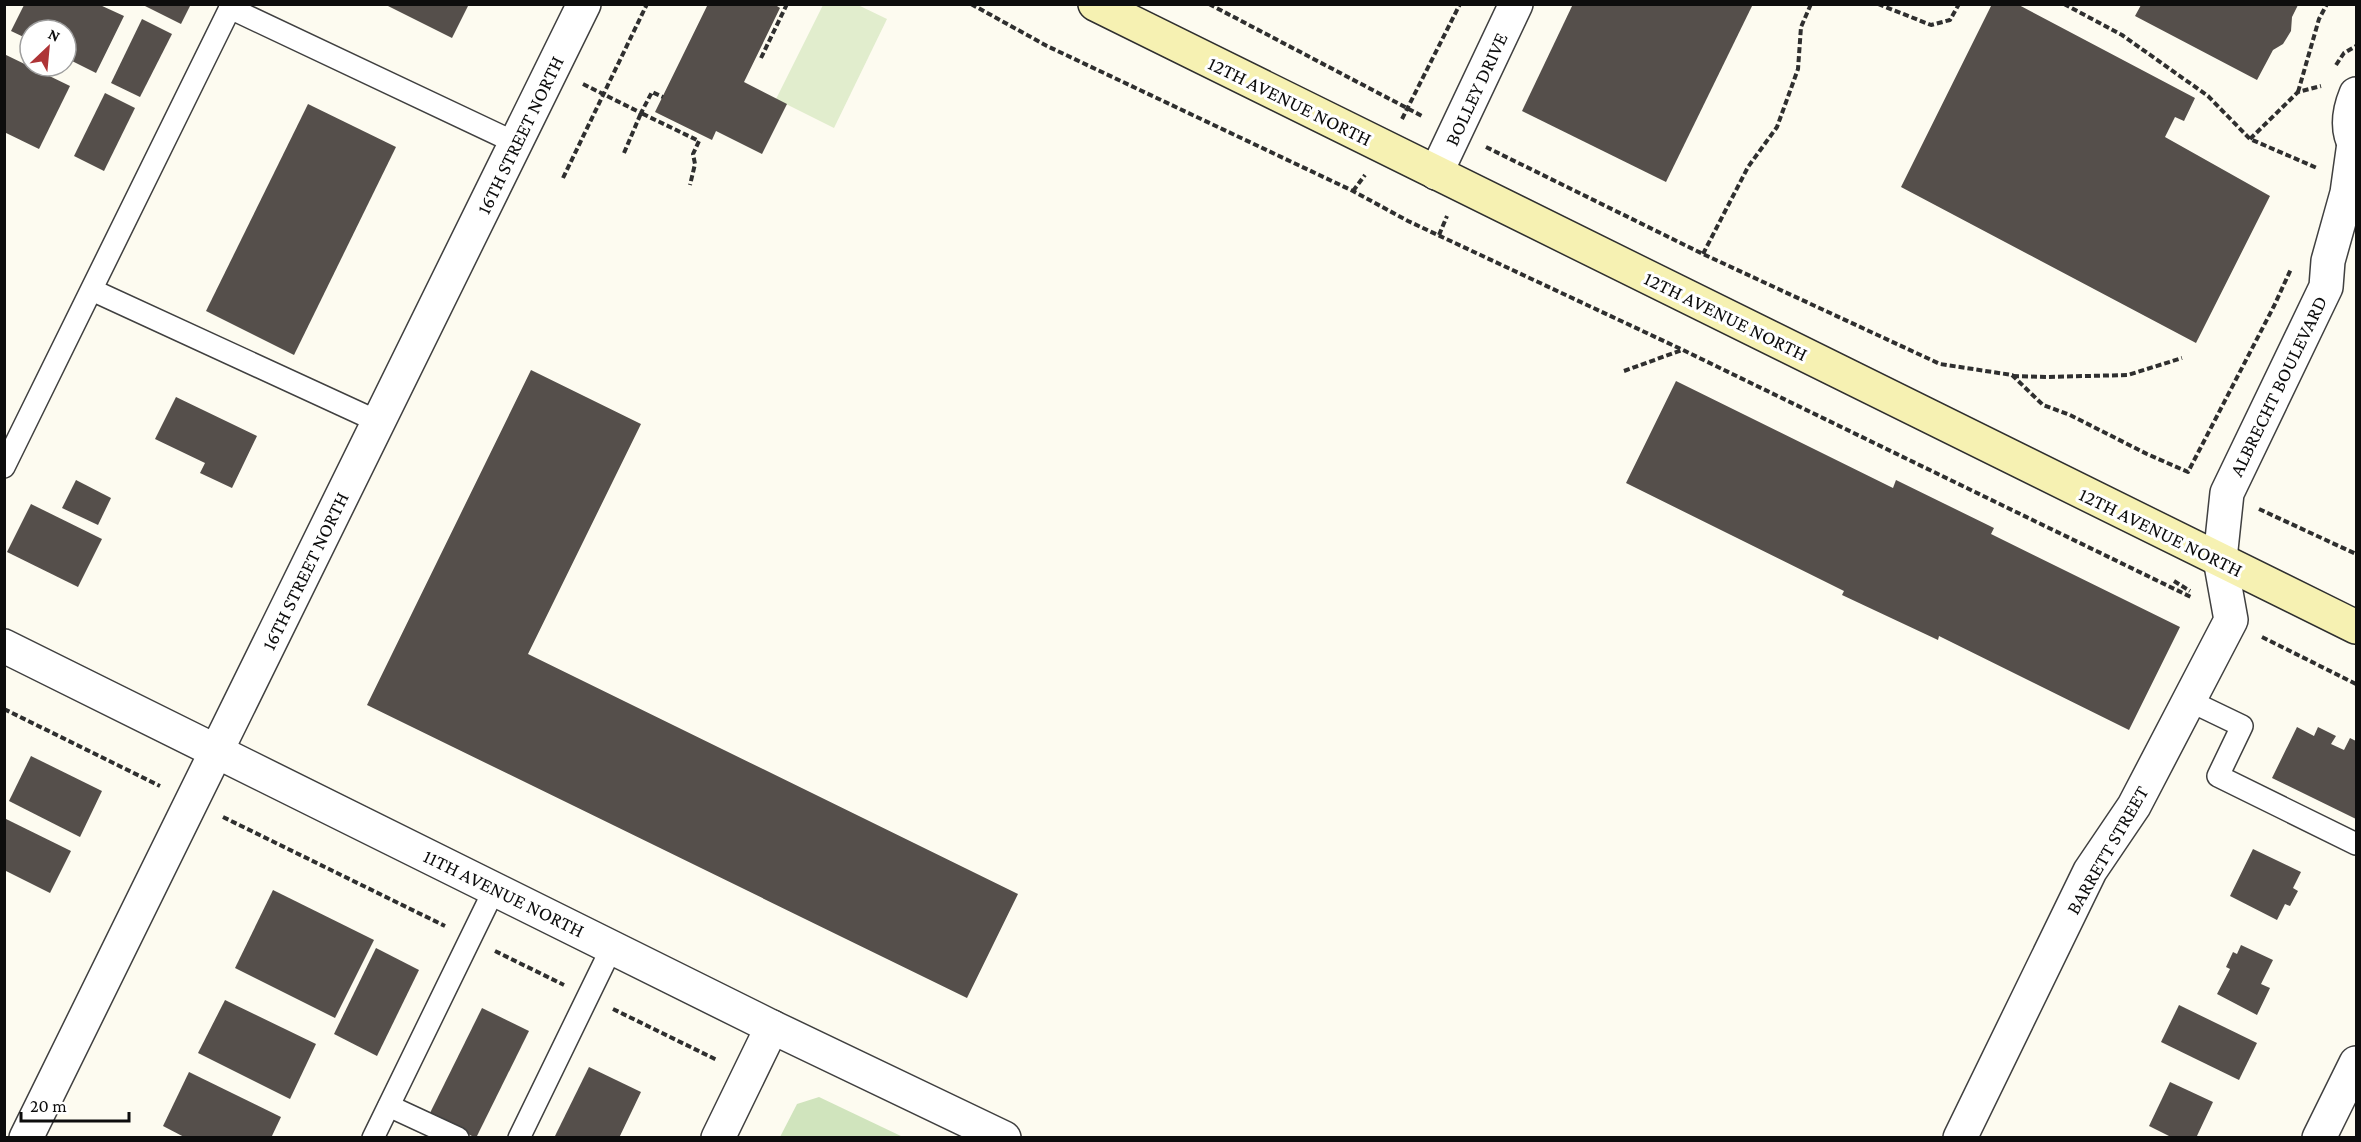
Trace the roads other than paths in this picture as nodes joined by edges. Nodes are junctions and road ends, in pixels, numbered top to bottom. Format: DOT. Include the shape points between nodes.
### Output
graph roads {
  1 [pos="584,4"];
  2 [pos="1095,4"];
  3 [pos="1516,4"];
  4 [pos="231,6"];
  5 [pos="2356,94"];
  6 [pos="516,143"];
  7 [pos="2355,145"];
  8 [pos="1436,173"];
  9 [pos="2356,251"];
  10 [pos="2326,287"];
  11 [pos="92,290"];
  12 [pos="379,422"];
  13 [pos="4,467"];
  14 [pos="2220,559"];
  15 [pos="2356,627"];
  16 [pos="4,646"];
  17 [pos="2190,701"];
  18 [pos="217,751"];
  19 [pos="2356,844"];
  20 [pos="495,888"];
  21 [pos="612,946"];
  22 [pos="772,1027"];
  23 [pos="2356,1063"];
  24 [pos="389,1106"];
  25 [pos="26,1137"];
  26 [pos="373,1137"];
  27 [pos="458,1137"];
  28 [pos="519,1137"];
  29 [pos="718,1137"];
  30 [pos="1004,1137"];
  31 [pos="1960,1137"];
  32 [pos="2319,1137"];
  1 -- 6 [label="street, 16TH STREET NORTH"];
  2 -- 8 [label="main road, 12TH AVENUE NORTH"];
  3 -- 8 [label="street, BOLLEY DRIVE" via="1470,135"];
  4 -- 6 [label="lane"];
  4 -- 11 [label="lane"];
  5 -- 7 [label="street, ALBRECHT BOULEVARD" via="2349,125"];
  6 -- 12 [label="street, 16TH STREET NORTH"];
  7 -- 10 [label="street, ALBRECHT BOULEVARD" via="2347,193 2328,261"];
  8 -- 14 [label="main road, 12TH AVENUE NORTH"];
  9 -- 10 [label="street"];
  10 -- 14 [label="street, ALBRECHT BOULEVARD" via="2227,493"];
  11 -- 12 [label="lane"];
  11 -- 13 [label="lane"];
  12 -- 18 [label="street, 16TH STREET NORTH"];
  14 -- 15 [label="main road, 12TH AVENUE NORTH"];
  14 -- 17 [label="street, BARRETT STREET" via="2231,620"];
  16 -- 18 [label="street, 11TH AVENUE NORTH"];
  17 -- 19 [label="lane" via="2242,726 2218,776"];
  17 -- 31 [label="street, BARRETT STREET" via="2134,806 2090,871"];
  18 -- 20 [label="street, 11TH AVENUE NORTH"];
  18 -- 25 [label="street, 16TH STREET NORTH"];
  20 -- 21 [label="street, 11TH AVENUE NORTH"];
  20 -- 24 [label="lane"];
  21 -- 22 [label="street, 11TH AVENUE NORTH"];
  21 -- 28 [label="lane"];
  22 -- 29 [label="street"];
  22 -- 30 [label="street, 11TH AVENUE NORTH"];
  23 -- 32 [label="street"];
  24 -- 26 [label="lane"];
  24 -- 27 [label="lane"];
}
